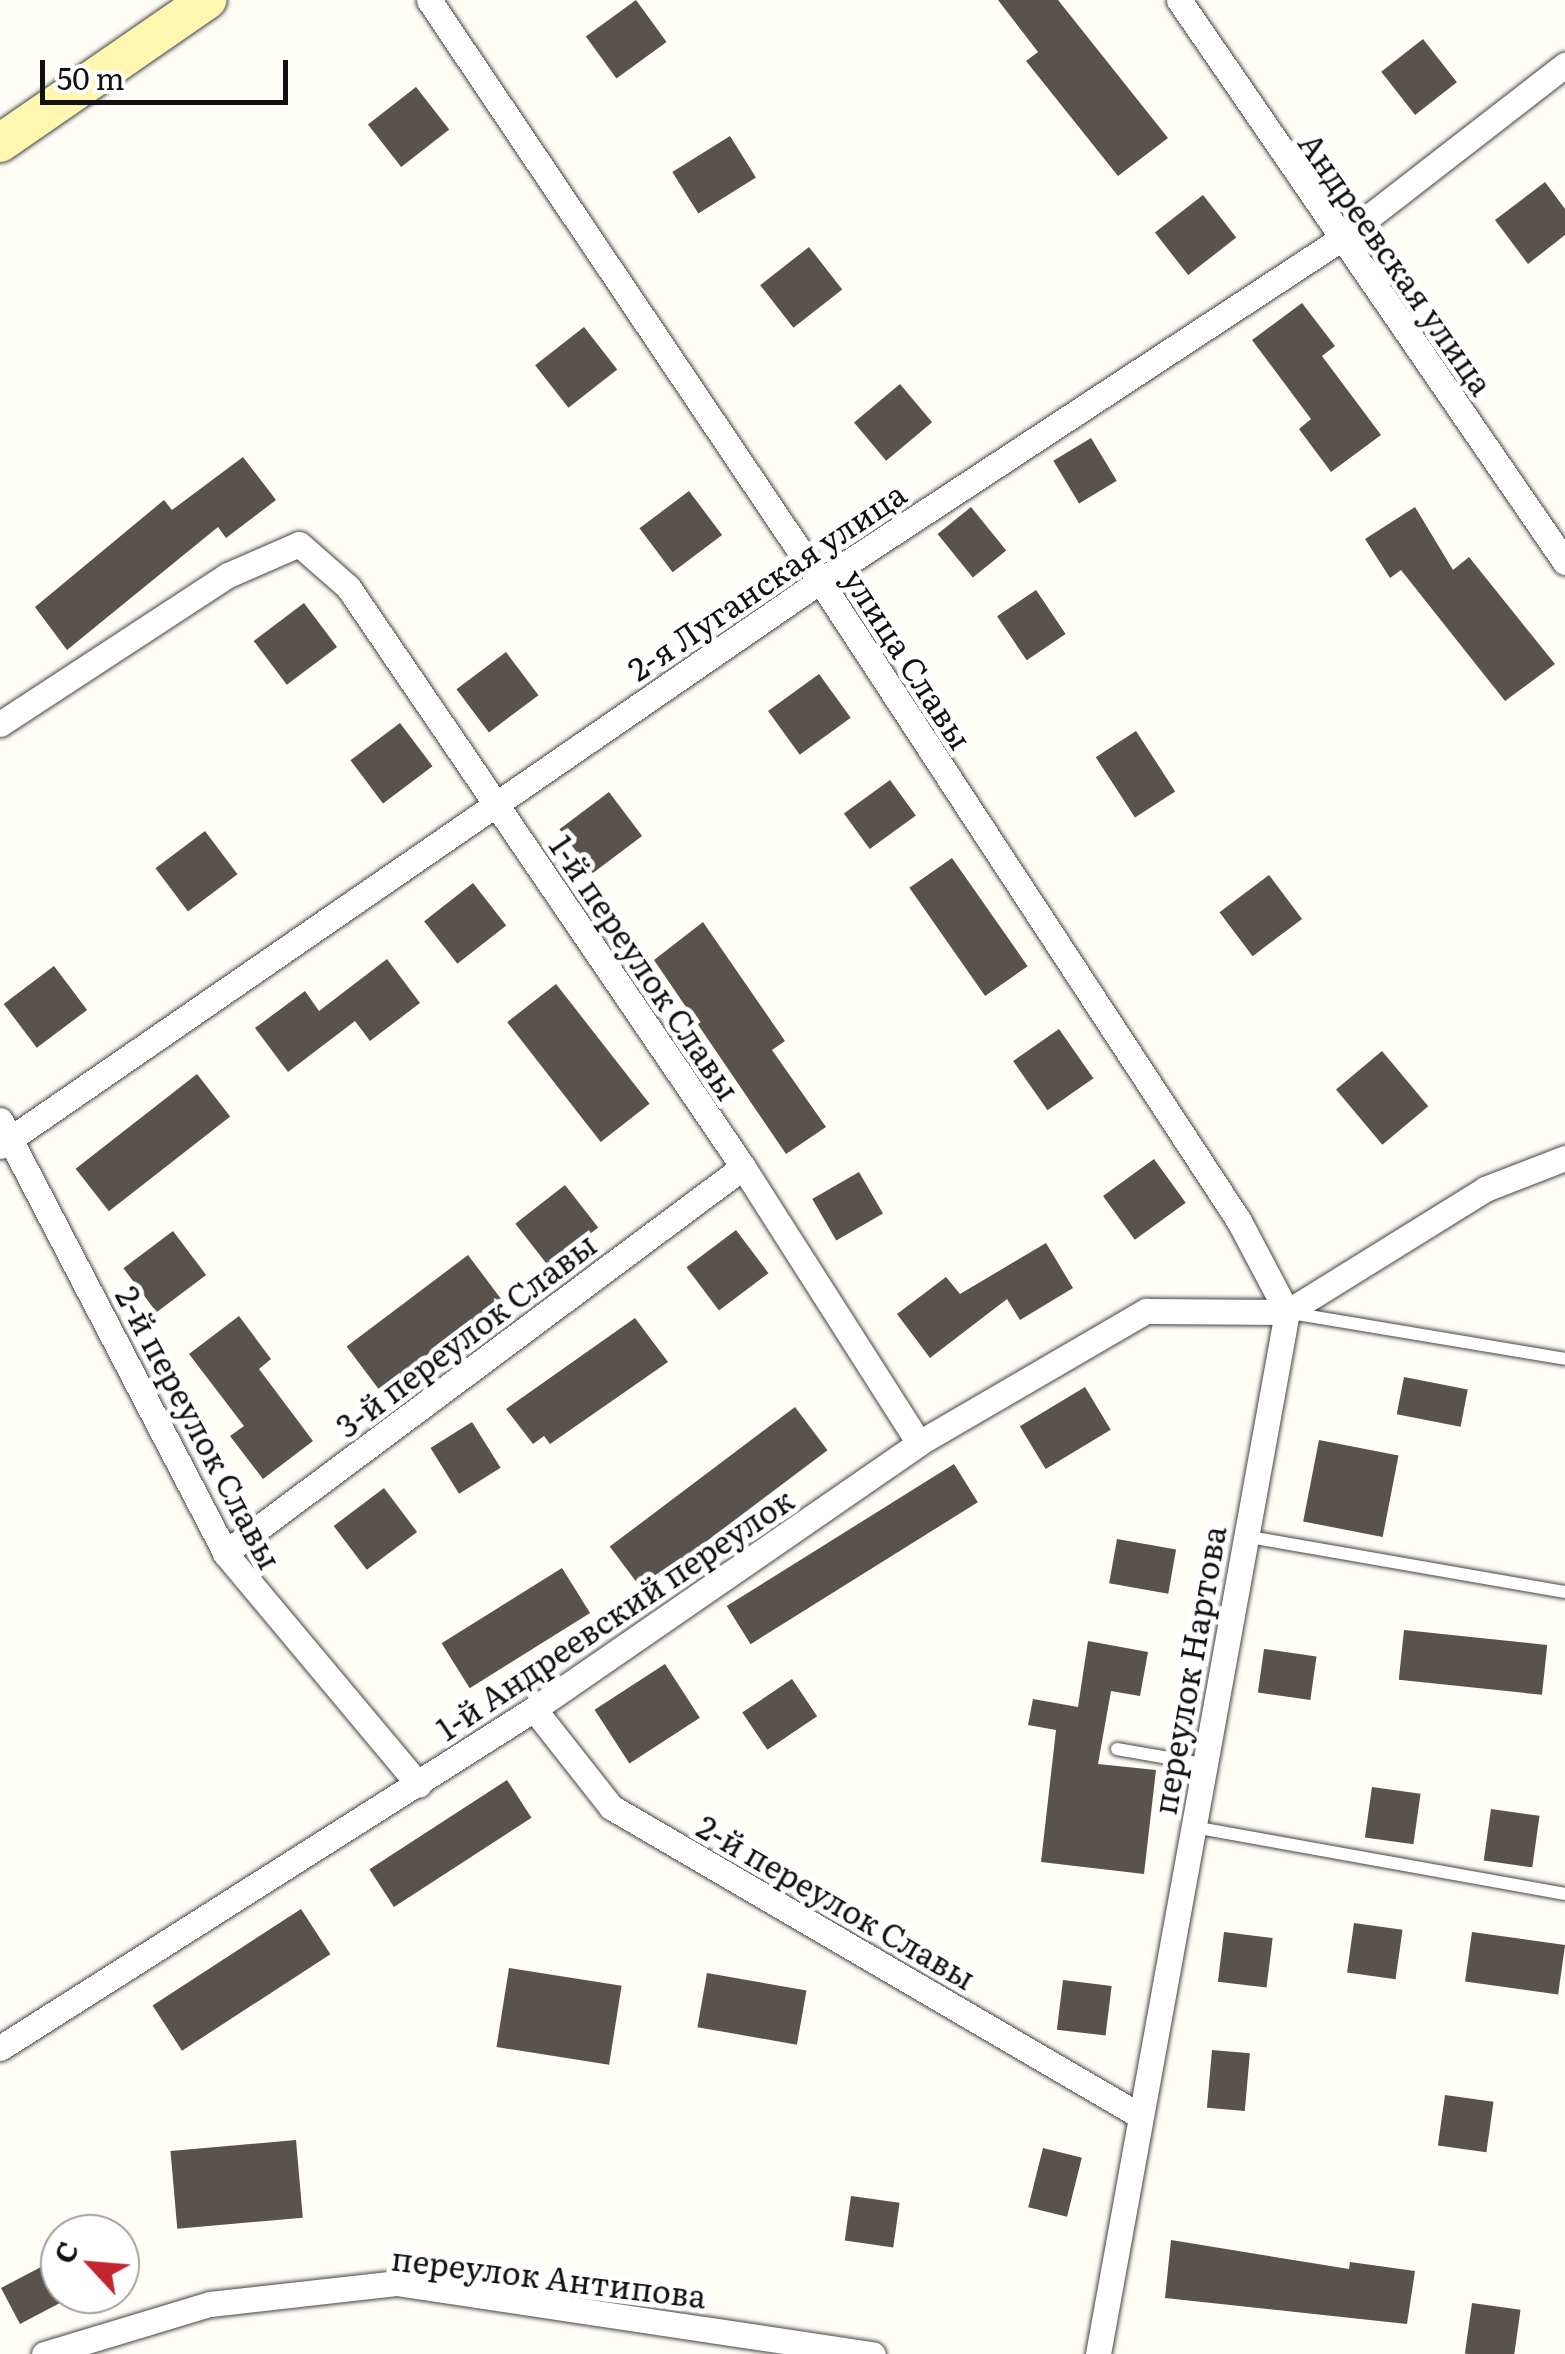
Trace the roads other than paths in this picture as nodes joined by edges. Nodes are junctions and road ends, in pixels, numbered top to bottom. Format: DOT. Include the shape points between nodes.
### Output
graph roads {
  1 [pos="207,0"];
  2 [pos="428,0"];
  3 [pos="1178,0"];
  4 [pos="1565,65"];
  5 [pos="0,142"];
  6 [pos="1339,240"];
  7 [pos="1565,562"];
  8 [pos="820,580"];
  9 [pos="0,724"];
  10 [pos="495,804"];
  11 [pos="4,1135"];
  12 [pos="1565,1158"];
  13 [pos="744,1167"];
  14 [pos="1287,1312"];
  15 [pos="1565,1359"];
  16 [pos="919,1444"];
  17 [pos="1244,1536"];
  18 [pos="225,1553"];
  19 [pos="1565,1592"];
  20 [pos="534,1710"];
  21 [pos="1117,1749"];
  22 [pos="1203,1764"];
  23 [pos="418,1785"];
  24 [pos="1192,1827"];
  25 [pos="1565,1894"];
  26 [pos="0,2048"];
  27 [pos="1137,2114"];
  28 [pos="44,2354"];
  29 [pos="872,2354"];
  30 [pos="1098,2354"];
  1 -- 5 [label="main road"];
  2 -- 8 [label="street, улица Славы"];
  3 -- 6 [label="street, Андреевская улица"];
  4 -- 6 [label="street, 2-я Луганская улица"];
  6 -- 7 [label="street, Андреевская улица"];
  6 -- 8 [label="street, 2-я Луганская улица"];
  8 -- 10 [label="street, 2-я Луганская улица"];
  8 -- 14 [label="street, улица Славы" via="1238,1222"];
  9 -- 10 [label="street, 1-й переулок Славы" via="228,575 299,544 348,587"];
  10 -- 11 [label="street, 2-я Луганская улица"];
  10 -- 13 [label="street, 1-й переулок Славы"];
  11 -- 18 [label="street, 2-й переулок Славы"];
  12 -- 14 [label="street" via="1484,1189"];
  13 -- 16 [label="street, 1-й переулок Славы"];
  13 -- 18 [label="street, 3-й переулок Славы"];
  14 -- 15 [label="lane"];
  14 -- 16 [label="street, 1-й Андреевский переулок" via="1146,1311"];
  14 -- 17 [label="street, переулок Нартова"];
  16 -- 20 [label="street, 1-й Андреевский переулок"];
  17 -- 19 [label="lane"];
  17 -- 22 [label="street, переулок Нартова"];
  18 -- 23 [label="street, 2-й переулок Славы"];
  20 -- 23 [label="street, 1-й Андреевский переулок"];
  20 -- 27 [label="street, 2-й переулок Славы" via="611,1807"];
  21 -- 22 [label="lane"];
  22 -- 24 [label="street, переулок Нартова"];
  23 -- 26 [label="street, 1-й Андреевский переулок"];
  24 -- 25 [label="lane"];
  24 -- 27 [label="street, переулок Нартова"];
  27 -- 30 [label="street, переулок Нартова"];
  28 -- 29 [label="street, переулок Антипова" via="210,2304 396,2282"];
}
